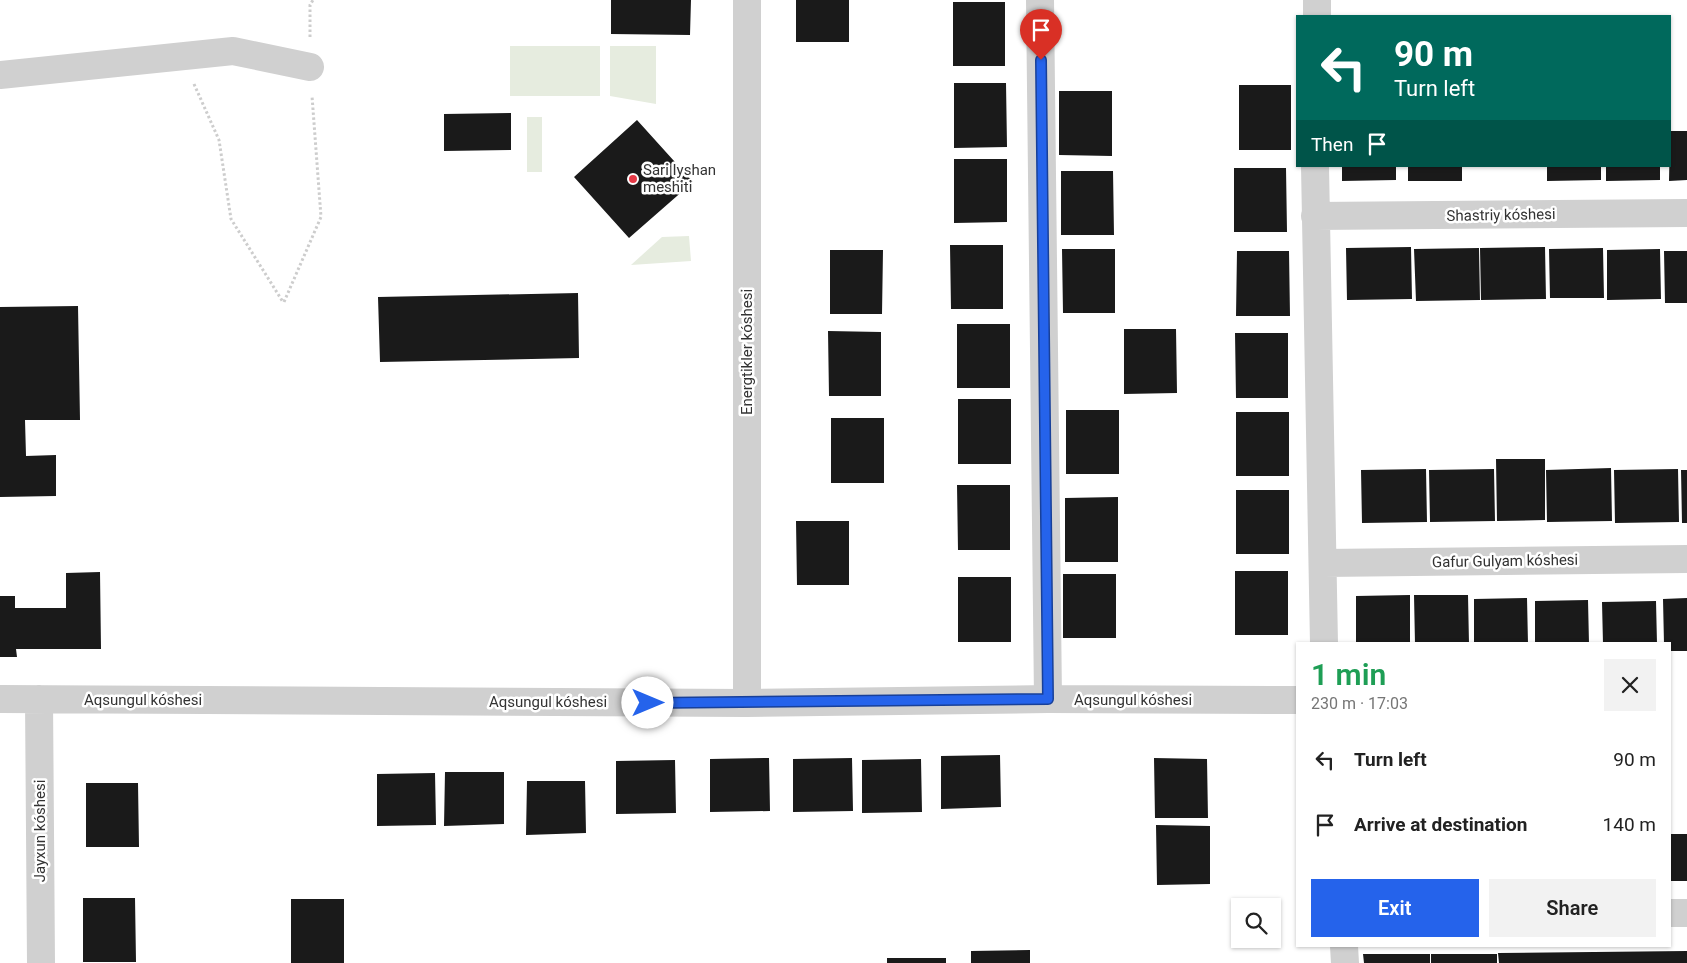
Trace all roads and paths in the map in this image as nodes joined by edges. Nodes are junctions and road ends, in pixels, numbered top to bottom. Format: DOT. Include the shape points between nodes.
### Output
graph roads {
  1 [pos="313,0"];
  2 [pos="747,0"];
  3 [pos="1040,0"];
  4 [pos="1317,0"];
  5 [pos="1317,15"];
  6 [pos="182,56"];
  7 [pos="310,67"];
  8 [pos="0,75"];
  9 [pos="1316,167"];
  10 [pos="1687,213"];
  11 [pos="1315,216"];
  12 [pos="1687,559"];
  13 [pos="1324,563"];
  14 [pos="1324,642"];
  15 [pos="0,699"];
  16 [pos="39,699"];
  17 [pos="1048,699"];
  18 [pos="1296,700"];
  19 [pos="747,703"];
  20 [pos="1671,913"];
  21 [pos="1687,913"];
  22 [pos="1344,947"];
  23 [pos="41,963"];
  24 [pos="1345,963"];
  1 -- 7 [label="path" via="310,5"];
  2 -- 19 [label="street, Energtikler kóshesi"];
  3 -- 17 [label="street"];
  4 -- 5 [label="street"];
  6 -- 7 [label="street" via="233,51"];
  6 -- 7 [label="path" via="219,140 232,219 284,302 321,217"];
  6 -- 8 [label="street"];
  9 -- 11 [label="street"];
  10 -- 11 [label="street, Shastriy kóshesi"];
  11 -- 13 [label="street"];
  12 -- 13 [label="street, Gafur Gulyam kóshesi"];
  13 -- 14 [label="street"];
  15 -- 16 [label="street, Aqsungul kóshesi"];
  16 -- 19 [label="street, Aqsungul kóshesi"];
  16 -- 23 [label="street, Jayxun kóshesi"];
  17 -- 18 [label="street, Aqsungul kóshesi"];
  17 -- 19 [label="street, Aqsungul kóshesi"];
  20 -- 21 [label="street"];
  22 -- 24 [label="street"];
}
